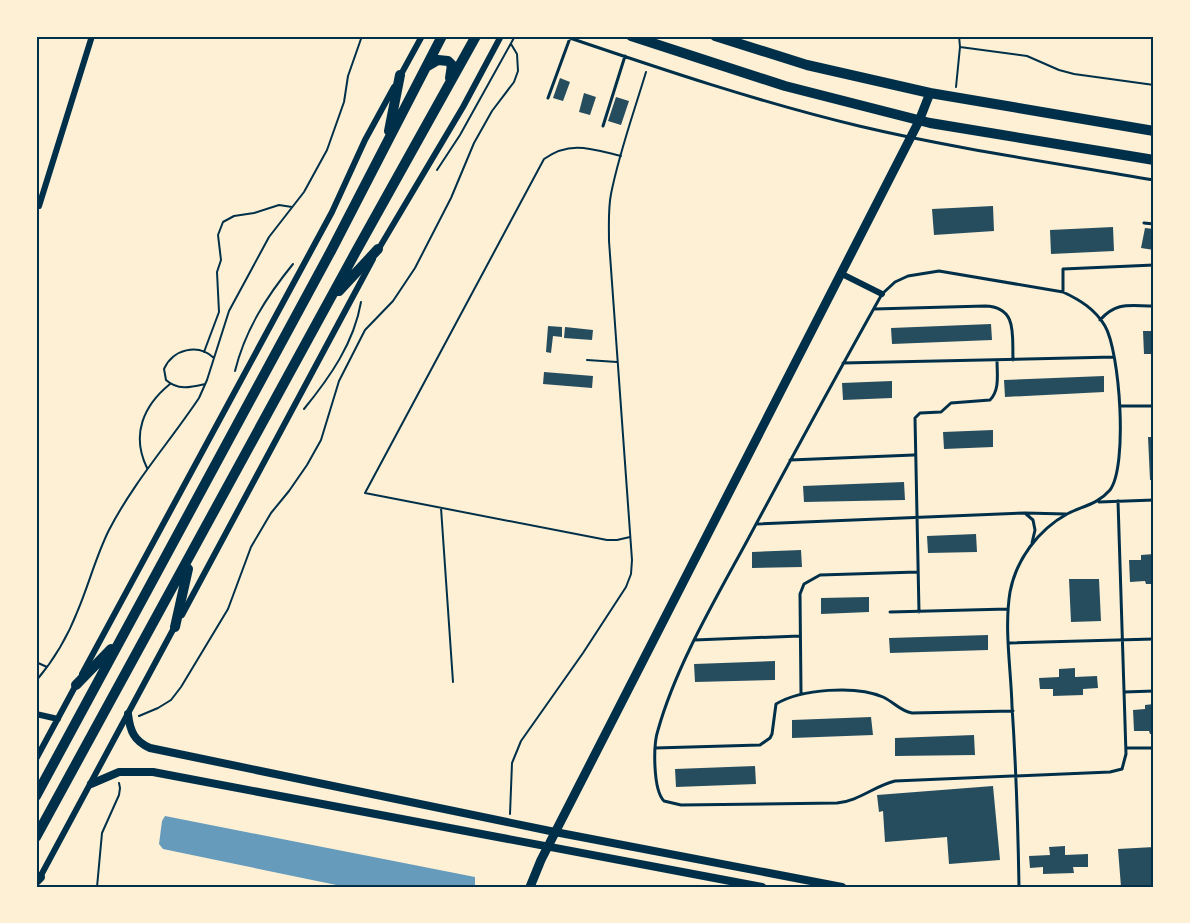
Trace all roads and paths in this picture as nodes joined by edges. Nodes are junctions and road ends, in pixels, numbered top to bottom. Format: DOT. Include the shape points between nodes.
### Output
graph roads {
  1 [pos="92,36"];
  2 [pos="363,36"];
  3 [pos="422,36"];
  4 [pos="441,36"];
  5 [pos="476,36"];
  6 [pos="501,36"];
  7 [pos="564,36"];
  8 [pos="631,36"];
  9 [pos="715,36"];
  10 [pos="959,36"];
  11 [pos="570,38"];
  12 [pos="511,44"];
  13 [pos="960,47"];
  14 [pos="625,56"];
  15 [pos="648,63"];
  16 [pos="425,68"];
  17 [pos="400,75"];
  18 [pos="449,85"];
  19 [pos="1154,85"];
  20 [pos="930,93"];
  21 [pos="548,98"];
  22 [pos="955,98"];
  23 [pos="919,121"];
  24 [pos="603,126"];
  25 [pos="1154,131"];
  26 [pos="910,137"];
  27 [pos="388,141"];
  28 [pos="621,156"];
  29 [pos="1154,160"];
  30 [pos="1154,180"];
  31 [pos="39,206"];
  32 [pos="292,207"];
  33 [pos="1144,223"];
  34 [pos="1154,225"];
  35 [pos="378,249"];
  36 [pos="1154,265"];
  37 [pos="840,273"];
  38 [pos="1063,292"];
  39 [pos="882,294"];
  40 [pos="330,300"];
  41 [pos="1154,306"];
  42 [pos="874,309"];
  43 [pos="1100,320"];
  44 [pos="204,352"];
  45 [pos="1114,357"];
  46 [pos="214,359"];
  47 [pos="587,360"];
  48 [pos="997,360"];
  49 [pos="1013,360"];
  50 [pos="617,362"];
  51 [pos="843,363"];
  52 [pos="170,384"];
  53 [pos="205,384"];
  54 [pos="1119,406"];
  55 [pos="1154,406"];
  56 [pos="915,455"];
  57 [pos="790,460"];
  58 [pos="147,468"];
  59 [pos="1154,500"];
  60 [pos="1118,501"];
  61 [pos="1097,502"];
  62 [pos="441,508"];
  63 [pos="1024,513"];
  64 [pos="1068,514"];
  65 [pos="916,518"];
  66 [pos="756,524"];
  67 [pos="630,537"];
  68 [pos="1032,544"];
  69 [pos="190,556"];
  70 [pos="917,572"];
  71 [pos="1008,609"];
  72 [pos="890,612"];
  73 [pos="919,612"];
  74 [pos="175,627"];
  75 [pos="800,636"];
  76 [pos="121,638"];
  77 [pos="1154,639"];
  78 [pos="694,640"];
  79 [pos="1122,640"];
  80 [pos="1009,643"];
  81 [pos="36,662"];
  82 [pos="47,668"];
  83 [pos="36,681"];
  84 [pos="453,682"];
  85 [pos="76,685"];
  86 [pos="1154,691"];
  87 [pos="1124,692"];
  88 [pos="801,693"];
  89 [pos="1013,711"];
  90 [pos="36,714"];
  91 [pos="131,716"];
  92 [pos="58,719"];
  93 [pos="655,748"];
  94 [pos="1126,748"];
  95 [pos="1154,749"];
  96 [pos="36,759"];
  97 [pos="116,773"];
  98 [pos="1016,776"];
  99 [pos="91,784"];
  100 [pos="36,796"];
  101 [pos="510,823"];
  102 [pos="555,832"];
  103 [pos="36,837"];
  104 [pos="548,846"];
  105 [pos="37,881"];
  106 [pos="97,887"];
  107 [pos="530,887"];
  108 [pos="762,887"];
  109 [pos="842,887"];
  110 [pos="1019,887"];
  1 -- 31 [label="street"];
  2 -- 32 [label="path" via="327,150"];
  3 -- 17 [label="street"];
  4 -- 16 [label="main road"];
  5 -- 18 [label="main road"];
  6 -- 35 [label="street"];
  7 -- 11 [label="lane"];
  8 -- 23 [label="main road" via="785,86"];
  9 -- 20 [label="main road" via="807,64"];
  10 -- 13 [label="path"];
  11 -- 14 [label="lane"];
  11 -- 21 [label="lane"];
  12 -- 91 [label="path" via="518,54 514,82 474,143 415,268 393,301 365,330 339,381 321,440 251,547 228,609 171,700"];
  13 -- 19 [label="path" via="1027,56 1074,74"];
  13 -- 22 [label="path"];
  14 -- 15 [label="lane"];
  14 -- 24 [label="lane"];
  15 -- 26 [label="lane" via="786,107"];
  15 -- 28 [label="path"];
  16 -- 18 [label="main road" via="438,60 448,61 452,64"];
  16 -- 27 [label="main road"];
  17 -- 27 [label="main road"];
  17 -- 85 [label="street" via="332,212"];
  18 -- 40 [label="main road"];
  20 -- 22 [label="main road"];
  20 -- 23 [label="main road"];
  22 -- 25 [label="main road"];
  23 -- 26 [label="main road"];
  23 -- 29 [label="main road"];
  26 -- 30 [label="lane"];
  26 -- 37 [label="main road"];
  27 -- 76 [label="main road"];
  28 -- 50 [label="path" via="609,214"];
  28 -- 62 [label="path" via="572,148 557,150 544,159 365,493"];
  32 -- 44 [label="path" via="279,205 223,222 218,235 219,312"];
  32 -- 46 [label="path" via="269,237 229,311"];
  33 -- 34 [label="lane"];
  35 -- 40 [label="main road"];
  35 -- 74 [label="street"];
  36 -- 38 [label="lane" via="1063,269"];
  37 -- 39 [label="street"];
  37 -- 102 [label="main road"];
  38 -- 39 [label="lane" via="939,271 908,276"];
  38 -- 43 [label="lane" via="1078,299"];
  39 -- 42 [label="lane"];
  40 -- 69 [label="main road"];
  41 -- 43 [label="lane" via="1117,305"];
  42 -- 49 [label="lane" via="999,308 1011,325"];
  42 -- 51 [label="lane"];
  43 -- 45 [label="lane"];
  44 -- 46 [label="path"];
  44 -- 52 [label="path" via="181,352 170,358 164,369"];
  45 -- 49 [label="lane"];
  45 -- 54 [label="lane"];
  46 -- 53 [label="path"];
  47 -- 50 [label="path"];
  48 -- 49 [label="lane"];
  48 -- 51 [label="lane"];
  48 -- 56 [label="lane" via="997,386 990,400 951,404 940,412 916,415"];
  50 -- 67 [label="path"];
  51 -- 57 [label="lane"];
  52 -- 53 [label="path"];
  52 -- 58 [label="path" via="154,401 141,426 139,446"];
  53 -- 58 [label="path" via="188,414"];
  54 -- 55 [label="lane"];
  54 -- 61 [label="lane" via="1115,482"];
  56 -- 57 [label="lane"];
  56 -- 65 [label="lane"];
  57 -- 66 [label="lane"];
  58 -- 82 [label="path" via="109,530 77,613"];
  59 -- 60 [label="lane"];
  60 -- 61 [label="lane"];
  60 -- 79 [label="lane"];
  61 -- 64 [label="lane"];
  62 -- 67 [label="path" via="607,540"];
  62 -- 84 [label="path"];
  63 -- 64 [label="lane"];
  63 -- 65 [label="lane"];
  63 -- 68 [label="lane" via="1033,520"];
  64 -- 68 [label="lane"];
  65 -- 66 [label="lane"];
  65 -- 70 [label="lane"];
  66 -- 78 [label="lane"];
  67 -- 101 [label="path" via="631,574 626,587 521,741 512,763"];
  68 -- 71 [label="lane" via="1016,572"];
  69 -- 74 [label="main road"];
  69 -- 103 [label="main road"];
  70 -- 73 [label="lane"];
  70 -- 75 [label="lane" via="820,575 808,580 800,594"];
  71 -- 73 [label="lane"];
  71 -- 80 [label="lane"];
  72 -- 73 [label="lane"];
  74 -- 91 [label="street"];
  75 -- 78 [label="lane"];
  75 -- 88 [label="lane"];
  76 -- 85 [label="main road"];
  76 -- 100 [label="main road"];
  77 -- 79 [label="lane"];
  78 -- 93 [label="lane" via="657,731"];
  79 -- 80 [label="lane"];
  79 -- 87 [label="lane"];
  80 -- 89 [label="lane"];
  81 -- 82 [label="path"];
  82 -- 83 [label="path"];
  85 -- 92 [label="street"];
  86 -- 87 [label="lane"];
  87 -- 94 [label="lane"];
  88 -- 89 [label="lane" via="871,693 912,713"];
  88 -- 93 [label="lane" via="776,704 772,734 760,745"];
  89 -- 98 [label="lane"];
  90 -- 92 [label="street"];
  91 -- 99 [label="street"];
  91 -- 101 [label="street" via="131,731 138,743 150,748"];
  92 -- 96 [label="street"];
  93 -- 98 [label="lane" via="660,796 681,805 837,803 854,800 895,781"];
  94 -- 95 [label="lane"];
  94 -- 98 [label="lane" via="1125,765 1117,771"];
  97 -- 99 [label="street"];
  97 -- 104 [label="street" via="165,774"];
  97 -- 106 [label="path" via="120,788 102,833"];
  98 -- 110 [label="lane"];
  99 -- 105 [label="street"];
  101 -- 102 [label="street"];
  102 -- 104 [label="main road"];
  102 -- 109 [label="street"];
  104 -- 107 [label="main road"];
  104 -- 108 [label="street"];
}
